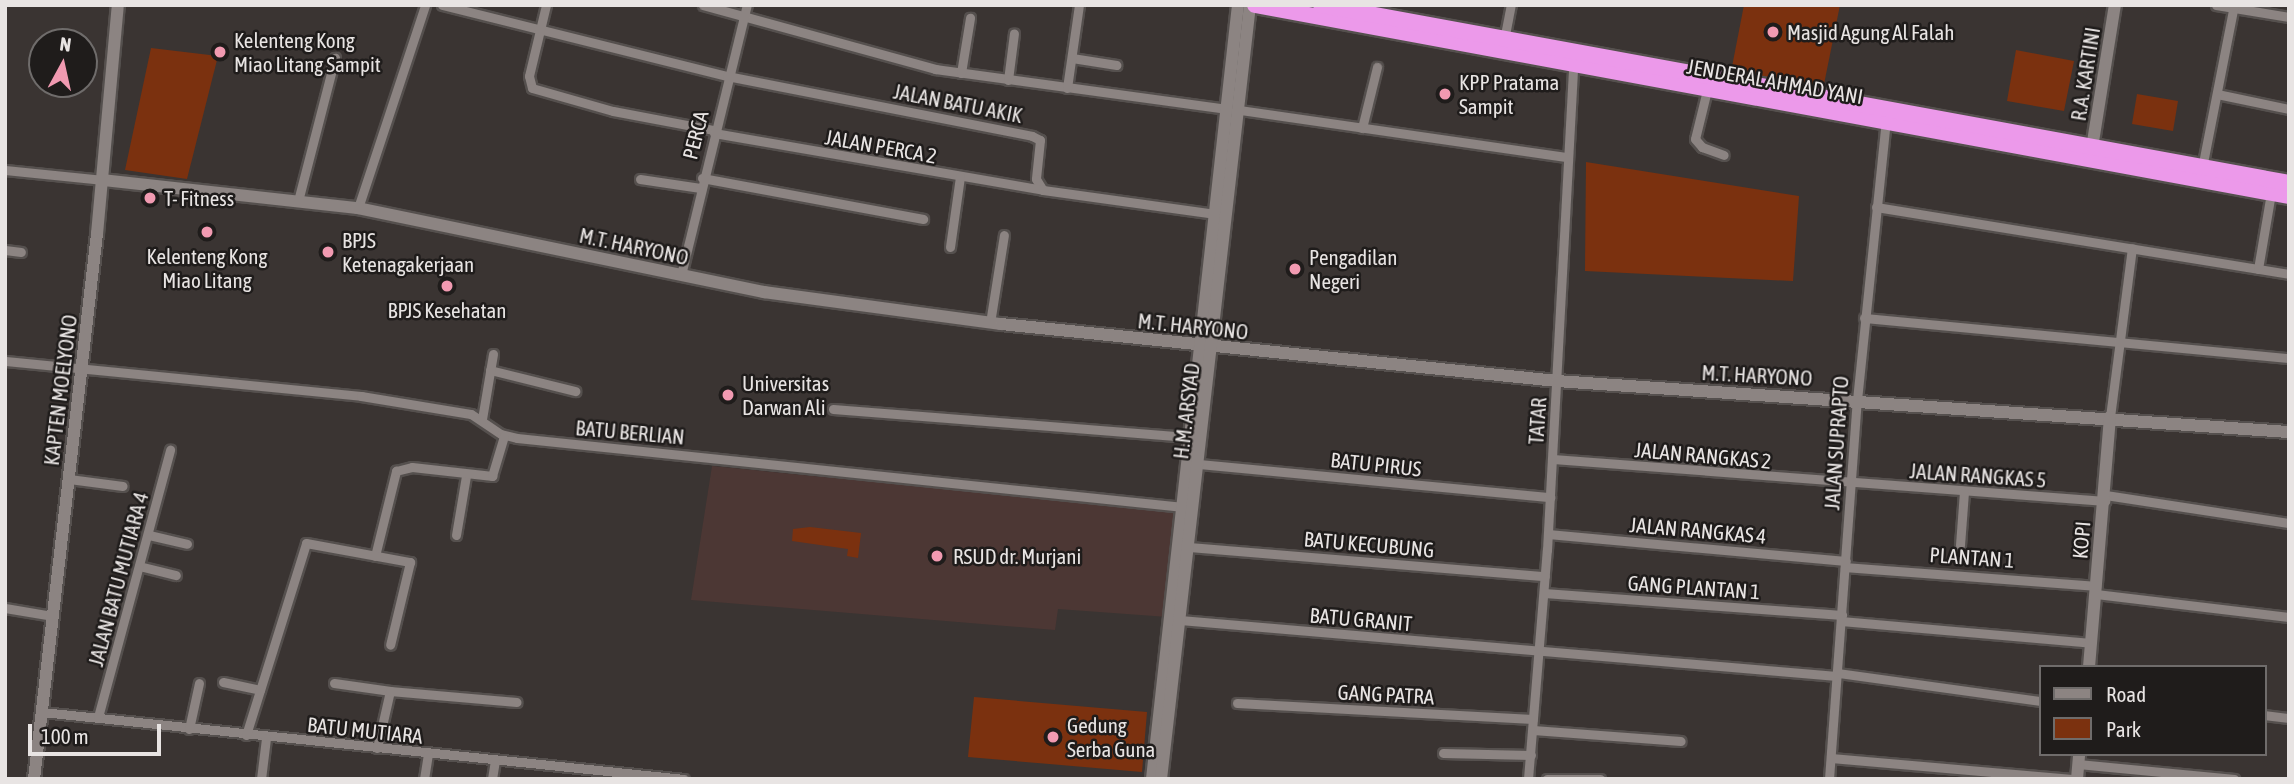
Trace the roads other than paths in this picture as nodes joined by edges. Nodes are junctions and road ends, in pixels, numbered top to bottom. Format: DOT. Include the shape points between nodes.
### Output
graph roads {
  1 [pos="118,5"];
  2 [pos="425,5"];
  3 [pos="442,5"];
  4 [pos="546,5"];
  5 [pos="703,5"];
  6 [pos="1079,5"];
  7 [pos="1238,5"];
  8 [pos="1253,5"];
  9 [pos="1321,5"];
  10 [pos="1511,5"];
  11 [pos="2115,5"];
  12 [pos="2216,5"];
  13 [pos="2233,7"];
  14 [pos="746,10"];
  15 [pos="2289,17"];
  16 [pos="970,18"];
  17 [pos="540,29"];
  18 [pos="1014,33"];
  19 [pos="1504,40"];
  20 [pos="335,58"];
  21 [pos="1072,58"];
  22 [pos="1116,65"];
  23 [pos="1573,66"];
  24 [pos="1377,67"];
  25 [pos="961,73"];
  26 [pos="727,76"];
  27 [pos="1008,80"];
  28 [pos="1067,88"];
  29 [pos="1707,90"];
  30 [pos="2217,94"];
  31 [pos="1233,110"];
  32 [pos="2289,110"];
  33 [pos="1886,116"];
  34 [pos="1362,128"];
  35 [pos="714,132"];
  36 [pos="2092,148"];
  37 [pos="1724,155"];
  38 [pos="1567,157"];
  39 [pos="2202,168"];
  40 [pos="5,170"];
  41 [pos="960,177"];
  42 [pos="640,179"];
  43 [pos="103,180"];
  44 [pos="701,183"];
  45 [pos="2289,183"];
  46 [pos="1043,190"];
  47 [pos="1225,192"];
  48 [pos="2271,193"];
  49 [pos="2289,196"];
  50 [pos="298,201"];
  51 [pos="1876,207"];
  52 [pos="358,208"];
  53 [pos="1217,214"];
  54 [pos="923,219"];
  55 [pos="1004,235"];
  56 [pos="950,247"];
  57 [pos="2132,248"];
  58 [pos="5,250"];
  59 [pos="21,252"];
  60 [pos="2258,269"];
  61 [pos="2289,274"];
  62 [pos="681,275"];
  63 [pos="1864,318"];
  64 [pos="990,323"];
  65 [pos="2118,345"];
  66 [pos="1207,347"];
  67 [pos="493,354"];
  68 [pos="2289,358"];
  69 [pos="5,361"];
  70 [pos="82,370"];
  71 [pos="490,370"];
  72 [pos="1558,381"];
  73 [pos="575,391"];
  74 [pos="1857,400"];
  75 [pos="832,409"];
  76 [pos="2110,417"];
  77 [pos="482,419"];
  78 [pos="2289,432"];
  79 [pos="505,436"];
  80 [pos="1191,438"];
  81 [pos="170,450"];
  82 [pos="1553,459"];
  83 [pos="1199,464"];
  84 [pos="466,475"];
  85 [pos="69,479"];
  86 [pos="1850,485"];
  87 [pos="123,486"];
  88 [pos="1964,492"];
  89 [pos="1550,497"];
  90 [pos="2105,498"];
  91 [pos="1183,508"];
  92 [pos="2289,523"];
  93 [pos="1548,534"];
  94 [pos="149,535"];
  95 [pos="456,535"];
  96 [pos="187,544"];
  97 [pos="1961,545"];
  98 [pos="1189,547"];
  99 [pos="375,556"];
  100 [pos="1845,564"];
  101 [pos="139,566"];
  102 [pos="176,575"];
  103 [pos="1545,576"];
  104 [pos="2096,590"];
  105 [pos="1544,593"];
  106 [pos="5,608"];
  107 [pos="53,616"];
  108 [pos="2289,617"];
  109 [pos="1842,618"];
  110 [pos="1180,620"];
  111 [pos="2091,643"];
  112 [pos="390,645"];
  113 [pos="1538,652"];
  114 [pos="2089,665"];
  115 [pos="1838,674"];
  116 [pos="223,682"];
  117 [pos="199,683"];
  118 [pos="334,683"];
  119 [pos="260,690"];
  120 [pos="390,691"];
  121 [pos="2038,701"];
  122 [pos="517,702"];
  123 [pos="1237,704"];
  124 [pos="43,712"];
  125 [pos="2266,715"];
  126 [pos="98,718"];
  127 [pos="2289,718"];
  128 [pos="1533,719"];
  129 [pos="189,729"];
  130 [pos="1533,730"];
  131 [pos="246,735"];
  132 [pos="266,738"];
  133 [pos="1681,741"];
  134 [pos="377,748"];
  135 [pos="1443,753"];
  136 [pos="428,754"];
  137 [pos="1531,755"];
  138 [pos="1831,758"];
  139 [pos="2079,759"];
  140 [pos="495,760"];
  141 [pos="34,779"];
  142 [pos="261,779"];
  143 [pos="424,779"];
  144 [pos="492,779"];
  145 [pos="684,779"];
  146 [pos="1152,779"];
  147 [pos="1161,779"];
  148 [pos="1528,779"];
  149 [pos="1547,779"];
  150 [pos="1600,779"];
  151 [pos="1829,779"];
  152 [pos="2074,779"];
  153 [pos="2234,779"];
  1 -- 43 [label="street, KAPTEN MOELYONO"];
  2 -- 52 [label="street"];
  3 -- 17 [label="street"];
  4 -- 17 [label="street"];
  5 -- 14 [label="street"];
  6 -- 21 [label="street"];
  7 -- 31 [label="street, H.M. ARSYAD"];
  8 -- 23 [label="highway, JENDERAL AHMAD YANI"];
  8 -- 31 [label="street, H.M. ARSYAD"];
  9 -- 19 [label="highway, JENDERAL AHMAD YANI"];
  10 -- 19 [label="street"];
  11 -- 36 [label="street, R.A. KARTINI"];
  12 -- 13 [label="street"];
  13 -- 15 [label="street"];
  13 -- 30 [label="street"];
  14 -- 25 [label="street"];
  14 -- 26 [label="street, PERCA"];
  16 -- 25 [label="street"];
  17 -- 26 [label="street"];
  17 -- 35 [label="street, JALAN PERCA 2" via="529,76 532,88"];
  18 -- 27 [label="street"];
  19 -- 33 [label="highway, JENDERAL AHMAD YANI"];
  20 -- 50 [label="street"];
  21 -- 22 [label="street"];
  21 -- 28 [label="street"];
  23 -- 29 [label="highway, JENDERAL AHMAD YANI"];
  23 -- 38 [label="street, TATAR"];
  24 -- 34 [label="street"];
  25 -- 27 [label="street"];
  26 -- 35 [label="street, PERCA"];
  26 -- 46 [label="street, JALAN BATU AKIK" via="1038,138 1036,179"];
  27 -- 28 [label="street"];
  28 -- 31 [label="street"];
  29 -- 33 [label="highway, JENDERAL AHMAD YANI"];
  29 -- 37 [label="street" via="1695,139 1702,147"];
  30 -- 32 [label="street"];
  30 -- 39 [label="street"];
  31 -- 34 [label="street"];
  31 -- 47 [label="street, H.M. ARSYAD"];
  33 -- 36 [label="highway, JENDERAL AHMAD YANI"];
  33 -- 48 [label="highway, JENDERAL AHMAD YANI"];
  33 -- 51 [label="street, JALAN SUPRAPTO"];
  34 -- 38 [label="street"];
  35 -- 41 [label="street, JALAN PERCA 2"];
  35 -- 44 [label="street, PERCA"];
  36 -- 39 [label="highway, JENDERAL AHMAD YANI"];
  38 -- 72 [label="street, TATAR"];
  39 -- 45 [label="highway, JENDERAL AHMAD YANI"];
  40 -- 43 [label="street"];
  41 -- 46 [label="street, JALAN PERCA 2"];
  41 -- 56 [label="street"];
  42 -- 44 [label="street"];
  43 -- 50 [label="street, M.T. HARYONO"];
  43 -- 70 [label="street, KAPTEN MOELYONO"];
  44 -- 54 [label="street"];
  44 -- 62 [label="street, PERCA"];
  46 -- 53 [label="street"];
  47 -- 53 [label="street, H.M. ARSYAD"];
  47 -- 66 [label="street, H.M. ARSYAD"];
  48 -- 49 [label="highway, JENDERAL AHMAD YANI"];
  48 -- 60 [label="street"];
  50 -- 52 [label="street, M.T. HARYONO"];
  51 -- 57 [label="street"];
  51 -- 63 [label="street, JALAN SUPRAPTO"];
  52 -- 62 [label="street, M.T. HARYONO"];
  53 -- 66 [label="street, H.M. ARSYAD"];
  55 -- 64 [label="street"];
  57 -- 60 [label="street"];
  57 -- 65 [label="street"];
  58 -- 59 [label="street"];
  60 -- 61 [label="street"];
  62 -- 64 [label="street, M.T. HARYONO" via="797,298"];
  63 -- 65 [label="street"];
  63 -- 74 [label="street, JALAN SUPRAPTO"];
  64 -- 66 [label="street, M.T. HARYONO"];
  65 -- 68 [label="street"];
  65 -- 76 [label="street"];
  66 -- 72 [label="street, M.T. HARYONO"];
  66 -- 80 [label="street, H.M. ARSYAD"];
  66 -- 83 [label="street, H.M. ARSYAD"];
  67 -- 71 [label="street"];
  69 -- 70 [label="street"];
  70 -- 77 [label="street" via="302,389"];
  70 -- 85 [label="street, KAPTEN MOELYONO"];
  71 -- 73 [label="street"];
  71 -- 77 [label="street"];
  72 -- 74 [label="street, M.T. HARYONO"];
  72 -- 82 [label="street, TATAR"];
  74 -- 76 [label="street, M.T. HARYONO"];
  74 -- 86 [label="street, JALAN SUPRAPTO"];
  75 -- 80 [label="street"];
  76 -- 78 [label="street, M.T. HARYONO"];
  76 -- 90 [label="street, KOPI"];
  77 -- 79 [label="street"];
  79 -- 84 [label="street" via="496,473"];
  79 -- 91 [label="street, BATU BERLIAN"];
  80 -- 91 [label="street, H.M. ARSYAD"];
  81 -- 94 [label="street, JALAN BATU MUTIARA 4"];
  82 -- 86 [label="street, JALAN RANGKAS 2"];
  82 -- 89 [label="street, TATAR"];
  83 -- 89 [label="street, BATU PIRUS"];
  83 -- 98 [label="street, H.M. ARSYAD"];
  84 -- 95 [label="street"];
  84 -- 99 [label="street" via="412,467 396,471"];
  85 -- 87 [label="street"];
  85 -- 107 [label="street, KAPTEN MOELYONO"];
  86 -- 88 [label="street, JALAN RANGKAS 5"];
  86 -- 100 [label="street, JALAN SUPRAPTO"];
  88 -- 90 [label="street, JALAN RANGKAS 5"];
  88 -- 97 [label="street"];
  89 -- 93 [label="street, TATAR"];
  90 -- 92 [label="street, JALAN RANGKAS 5"];
  90 -- 104 [label="street, KOPI"];
  91 -- 146 [label="street, H.M. ARSYAD"];
  93 -- 100 [label="street, JALAN RANGKAS 4"];
  93 -- 103 [label="street, TATAR"];
  94 -- 96 [label="street"];
  94 -- 101 [label="street, JALAN BATU MUTIARA 4"];
  98 -- 103 [label="street, BATU KECUBUNG"];
  98 -- 110 [label="street, H.M. ARSYAD"];
  99 -- 112 [label="street" via="411,565"];
  99 -- 119 [label="street" via="306,543"];
  100 -- 104 [label="street, PLANTAN 1"];
  100 -- 109 [label="street, JALAN SUPRAPTO"];
  101 -- 102 [label="street"];
  101 -- 126 [label="street, JALAN BATU MUTIARA 4"];
  103 -- 105 [label="street, TATAR"];
  104 -- 108 [label="street, PLANTAN 1"];
  104 -- 111 [label="street, KOPI"];
  105 -- 109 [label="street, GANG PLANTAN 1"];
  105 -- 113 [label="street, TATAR"];
  106 -- 107 [label="street"];
  107 -- 124 [label="street, KAPTEN MOELYONO"];
  109 -- 111 [label="street, GANG PLANTAN 1"];
  109 -- 115 [label="street, JALAN SUPRAPTO"];
  110 -- 113 [label="street, BATU GRANIT"];
  110 -- 147 [label="street, H.M. ARSYAD"];
  111 -- 114 [label="street, KOPI"];
  113 -- 115 [label="street, BATU GRANIT"];
  113 -- 128 [label="street, TATAR"];
  115 -- 121 [label="street, BATU GRANIT"];
  115 -- 138 [label="street, JALAN SUPRAPTO"];
  116 -- 119 [label="street"];
  117 -- 129 [label="street"];
  118 -- 120 [label="street"];
  119 -- 131 [label="street"];
  120 -- 122 [label="street"];
  120 -- 134 [label="street"];
  123 -- 128 [label="street, GANG PATRA"];
  124 -- 126 [label="street, BATU MUTIARA"];
  124 -- 141 [label="street, KAPTEN MOELYONO"];
  125 -- 127 [label="street"];
  126 -- 129 [label="street, BATU MUTIARA"];
  128 -- 130 [label="street, TATAR"];
  129 -- 131 [label="street, BATU MUTIARA"];
  130 -- 133 [label="street"];
  130 -- 137 [label="street, TATAR"];
  131 -- 132 [label="street, BATU MUTIARA"];
  132 -- 134 [label="street, BATU MUTIARA"];
  132 -- 142 [label="street"];
  134 -- 136 [label="street, BATU MUTIARA"];
  135 -- 137 [label="street"];
  136 -- 140 [label="street, BATU MUTIARA"];
  136 -- 143 [label="street"];
  137 -- 148 [label="street, TATAR"];
  138 -- 151 [label="street, JALAN SUPRAPTO"];
  138 -- 152 [label="street"];
  139 -- 152 [label="street"];
  139 -- 153 [label="street"];
  140 -- 144 [label="street"];
  140 -- 145 [label="street, BATU MUTIARA"];
  149 -- 150 [label="street"];
}
